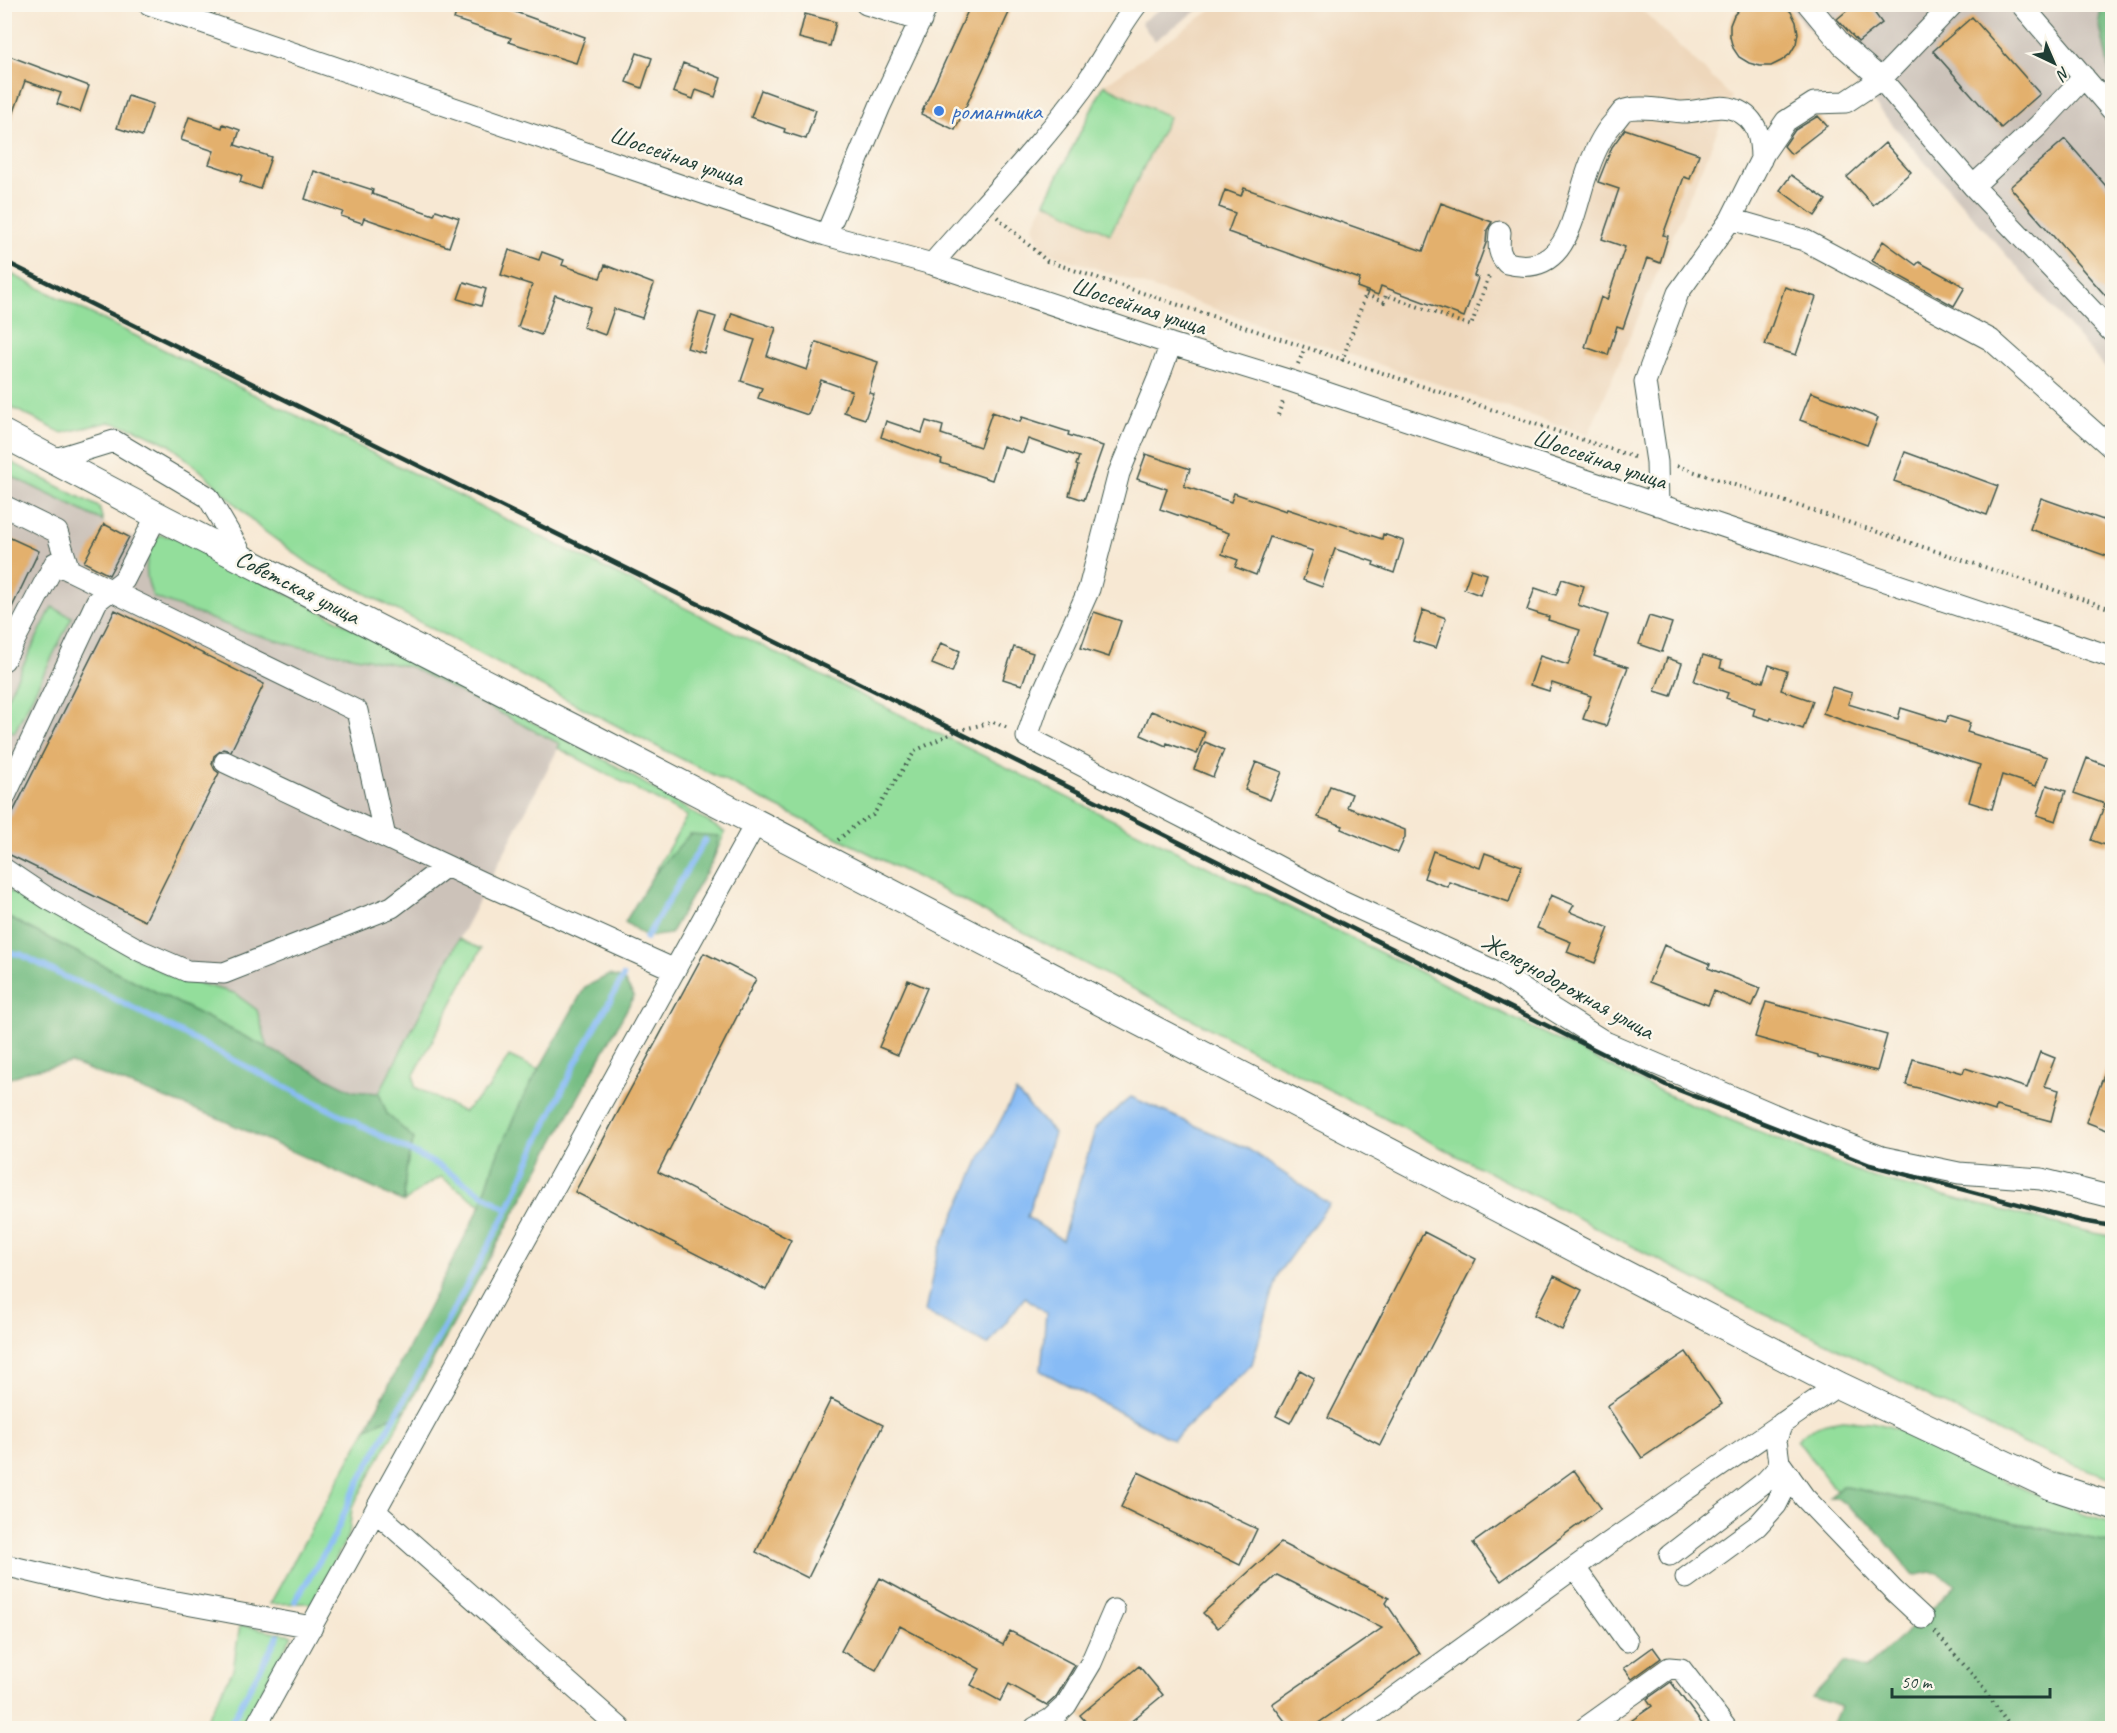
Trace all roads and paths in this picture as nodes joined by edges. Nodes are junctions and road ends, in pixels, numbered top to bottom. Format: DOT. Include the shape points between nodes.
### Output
graph roads {
  1 [pos="149,4"];
  2 [pos="866,4"];
  3 [pos="1137,4"];
  4 [pos="1808,4"];
  5 [pos="1953,4"];
  6 [pos="2021,4"];
  7 [pos="925,13"];
  8 [pos="2084,77"];
  9 [pos="1881,79"];
  10 [pos="2112,110"];
  11 [pos="1761,160"];
  12 [pos="1973,186"];
  13 [pos="982,207"];
  14 [pos="1731,219"];
  15 [pos="826,235"];
  16 [pos="1499,240"];
  17 [pos="932,264"];
  18 [pos="2112,332"];
  19 [pos="1171,344"];
  20 [pos="1342,361"];
  21 [pos="4,434"];
  22 [pos="2112,448"];
  23 [pos="52,460"];
  24 [pos="1657,462"];
  25 [pos="1658,505"];
  26 [pos="4,506"];
  27 [pos="157,515"];
  28 [pos="245,560"];
  29 [pos="69,570"];
  30 [pos="111,591"];
  31 [pos="2112,609"];
  32 [pos="2112,657"];
  33 [pos="4,660"];
  34 [pos="1027,737"];
  35 [pos="225,762"];
  36 [pos="4,798"];
  37 [pos="756,824"];
  38 [pos="385,837"];
  39 [pos="819,856"];
  40 [pos="446,866"];
  41 [pos="4,869"];
  42 [pos="675,970"];
  43 [pos="2112,1197"];
  44 [pos="1838,1384"];
  45 [pos="1782,1424"];
  46 [pos="1785,1471"];
  47 [pos="2112,1506"];
  48 [pos="375,1511"];
  49 [pos="1670,1555"];
  50 [pos="4,1565"];
  51 [pos="1575,1568"];
  52 [pos="1686,1578"];
  53 [pos="1114,1610"];
  54 [pos="1923,1618"];
  55 [pos="312,1627"];
  56 [pos="1628,1641"];
  57 [pos="255,1728"];
  58 [pos="620,1728"];
  59 [pos="1035,1728"];
  60 [pos="1352,1728"];
  61 [pos="1585,1728"];
  62 [pos="1726,1728"];
  63 [pos="2011,1728"];
  1 -- 15 [label="street, Шоссейная улица"];
  2 -- 7 [label="street"];
  3 -- 13 [label="street" via="1083,88"];
  4 -- 9 [label="street" via="1842,45"];
  5 -- 9 [label="street"];
  6 -- 8 [label="street"];
  7 -- 15 [label="street" via="880,106"];
  8 -- 10 [label="street"];
  8 -- 12 [label="street"];
  9 -- 11 [label="street" via="1846,102 1814,103 1786,121"];
  9 -- 12 [label="street"];
  11 -- 14 [label="street"];
  11 -- 16 [label="street" via="1761,140 1754,124 1742,112 1728,107 1686,112 1636,108 1623,111 1607,130 1586,176 1571,228 1556,252 1533,266 1515,265 1501,256"];
  12 -- 18 [label="street"];
  13 -- 17 [label="street"];
  13 -- 20 [label="path" via="1047,261"];
  14 -- 22 [label="street" via="1804,240 1991,340"];
  14 -- 24 [label="street" via="1678,293 1645,382"];
  15 -- 17 [label="street, Шоссейная улица"];
  16 -- 20 [label="path" via="1471,326 1386,295 1384,302 1366,293"];
  17 -- 19 [label="street, Шоссейная улица"];
  19 -- 25 [label="street, Шоссейная улица"];
  19 -- 34 [label="street" via="1119,473 1089,589"];
  20 -- 24 [label="path"];
  21 -- 23 [label="main road, Советская улица"];
  23 -- 27 [label="main road, Советская улица"];
  23 -- 28 [label="street" via="114,441 208,497"];
  24 -- 25 [label="street"];
  24 -- 31 [label="path"];
  25 -- 32 [label="street, Шоссейная улица"];
  26 -- 29 [label="street" via="57,532"];
  27 -- 28 [label="main road, Советская улица"];
  27 -- 30 [label="street" via="124,580"];
  28 -- 37 [label="main road, Советская улица"];
  29 -- 30 [label="street"];
  29 -- 33 [label="street" via="55,563"];
  30 -- 36 [label="street" via="97,602"];
  30 -- 38 [label="street" via="357,711"];
  34 -- 39 [label="path" via="993,722 956,731 915,751 873,815"];
  34 -- 43 [label="street, Железнодорожная улица" via="1340,900 1499,973 1605,1042 1788,1120 1882,1157 1959,1173 2041,1179"];
  35 -- 38 [label="street"];
  37 -- 39 [label="main road, Советская улица"];
  37 -- 42 [label="street"];
  38 -- 40 [label="street"];
  39 -- 44 [label="main road, Советская улица"];
  40 -- 41 [label="street" via="392,907 224,973 187,971 141,951 46,898"];
  40 -- 42 [label="street"];
  42 -- 48 [label="street"];
  44 -- 45 [label="street"];
  44 -- 47 [label="main road, Советская улица" via="2051,1486"];
  45 -- 46 [label="street" via="1776,1440"];
  45 -- 51 [label="street"];
  46 -- 49 [label="street" via="1766,1481"];
  46 -- 52 [label="street" via="1776,1505 1757,1527"];
  46 -- 54 [label="street" via="1804,1497"];
  48 -- 55 [label="street"];
  48 -- 58 [label="street"];
  50 -- 55 [label="street" via="110,1590"];
  51 -- 56 [label="street"];
  51 -- 60 [label="street"];
  53 -- 59 [label="street" via="1091,1663 1066,1706"];
  54 -- 63 [label="path" via="1978,1681"];
  55 -- 57 [label="street"];
  61 -- 62 [label="street" via="1669,1668 1681,1669"];
}
